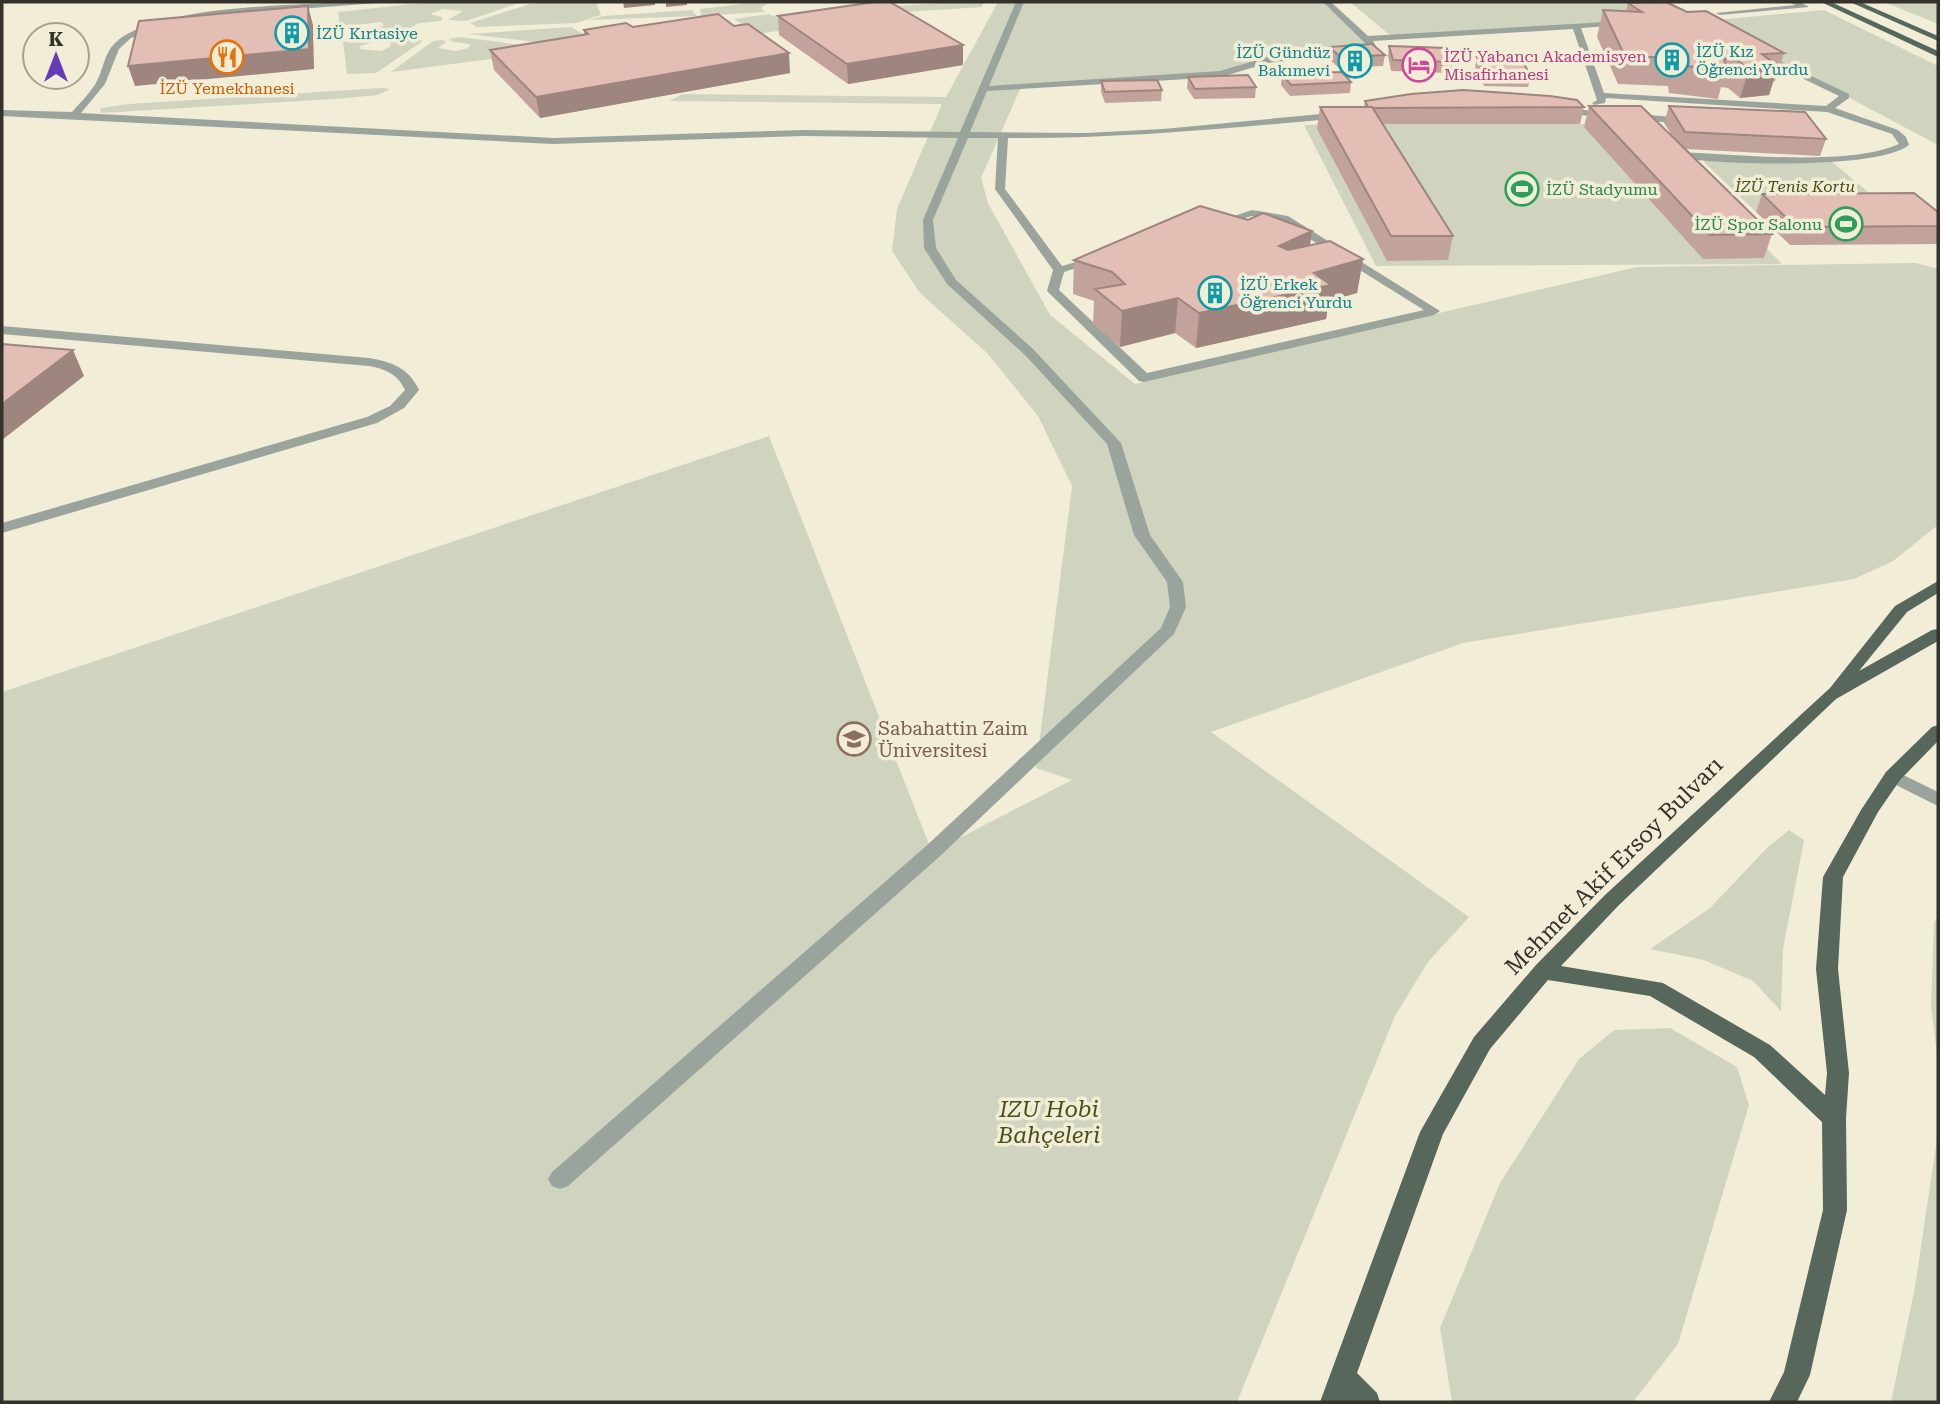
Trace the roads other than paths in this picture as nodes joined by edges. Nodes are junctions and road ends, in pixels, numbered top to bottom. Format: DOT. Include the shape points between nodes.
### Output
graph roads {
  1 [pos="386,2"];
  2 [pos="1020,2"];
  3 [pos="1327,2"];
  4 [pos="1695,2"];
  5 [pos="1700,2"];
  6 [pos="1794,2"];
  7 [pos="1825,2"];
  8 [pos="1854,2"];
  9 [pos="1720,13"];
  10 [pos="1632,23"];
  11 [pos="1576,26"];
  12 [pos="1938,38"];
  13 [pos="1366,39"];
  14 [pos="1749,48"];
  15 [pos="1938,54"];
  16 [pos="983,89"];
  17 [pos="1599,95"];
  18 [pos="1828,109"];
  19 [pos="2,113"];
  20 [pos="1354,114"];
  21 [pos="75,115"];
  22 [pos="1695,122"];
  23 [pos="964,133"];
  24 [pos="1003,136"];
  25 [pos="1677,155"];
  26 [pos="1201,228"];
  27 [pos="1111,255"];
  28 [pos="1059,270"];
  29 [pos="2,330"];
  30 [pos="2,528"];
  31 [pos="1938,586"];
  32 [pos="1938,634"];
  33 [pos="1830,695"];
  34 [pos="1938,731"];
  35 [pos="1893,776"];
  36 [pos="1938,800"];
  37 [pos="1543,971"];
  38 [pos="1834,1118"];
  39 [pos="560,1179"];
  40 [pos="1342,1377"];
  41 [pos="1333,1402"];
  42 [pos="1367,1402"];
  43 [pos="1783,1402"];
  1 -- 21 [label="street" via="207,15 149,28 128,36 115,48 100,84"];
  2 -- 16 [label="street"];
  3 -- 13 [label="street"];
  4 -- 5 [label="street"];
  6 -- 9 [label="street" via="1805,7"];
  7 -- 15 [label="main road"];
  8 -- 12 [label="main road"];
  10 -- 11 [label="street"];
  11 -- 13 [label="street"];
  11 -- 17 [label="street"];
  13 -- 16 [label="street" via="1377,49 1267,60 1221,74"];
  14 -- 18 [label="street" via="1846,96"];
  16 -- 23 [label="street"];
  17 -- 18 [label="street"];
  17 -- 22 [label="street" via="1602,101 1594,104 1546,108"];
  18 -- 25 [label="street" via="1895,132 1905,145 1886,154 1851,158"];
  19 -- 21 [label="street"];
  20 -- 24 [label="street" via="1125,135"];
  21 -- 23 [label="street" via="553,141"];
  23 -- 24 [label="street"];
  23 -- 39 [label="street" via="928,220 930,248 951,282 1029,352 1114,443 1142,535 1175,582 1178,607 1168,630 932,852"];
  24 -- 28 [label="street" via="1000,189"];
  26 -- 28 [label="street" via="1252,213 1284,218 1434,311 1144,378 1053,291"];
  27 -- 28 [label="street"];
  29 -- 30 [label="street" via="350,359 398,370 412,390 391,412 359,425"];
  31 -- 33 [label="main road" via="1901,609"];
  32 -- 33 [label="main road, Mehmet Akif Ersoy Bulvarı"];
  33 -- 37 [label="main road, Mehmet Akif Ersoy Bulvarı"];
  34 -- 35 [label="main road"];
  35 -- 36 [label="street"];
  35 -- 38 [label="main road" via="1833,877 1827,969 1838,1073"];
  37 -- 38 [label="main road" via="1655,989 1762,1051"];
  37 -- 40 [label="main road, Mehmet Akif Ersoy Bulvarı" via="1482,1043 1432,1132"];
  38 -- 43 [label="main road" via="1835,1210 1797,1375"];
  40 -- 41 [label="main road, Mehmet Akif Ersoy Bulvarı"];
  40 -- 42 [label="main road"];
}
